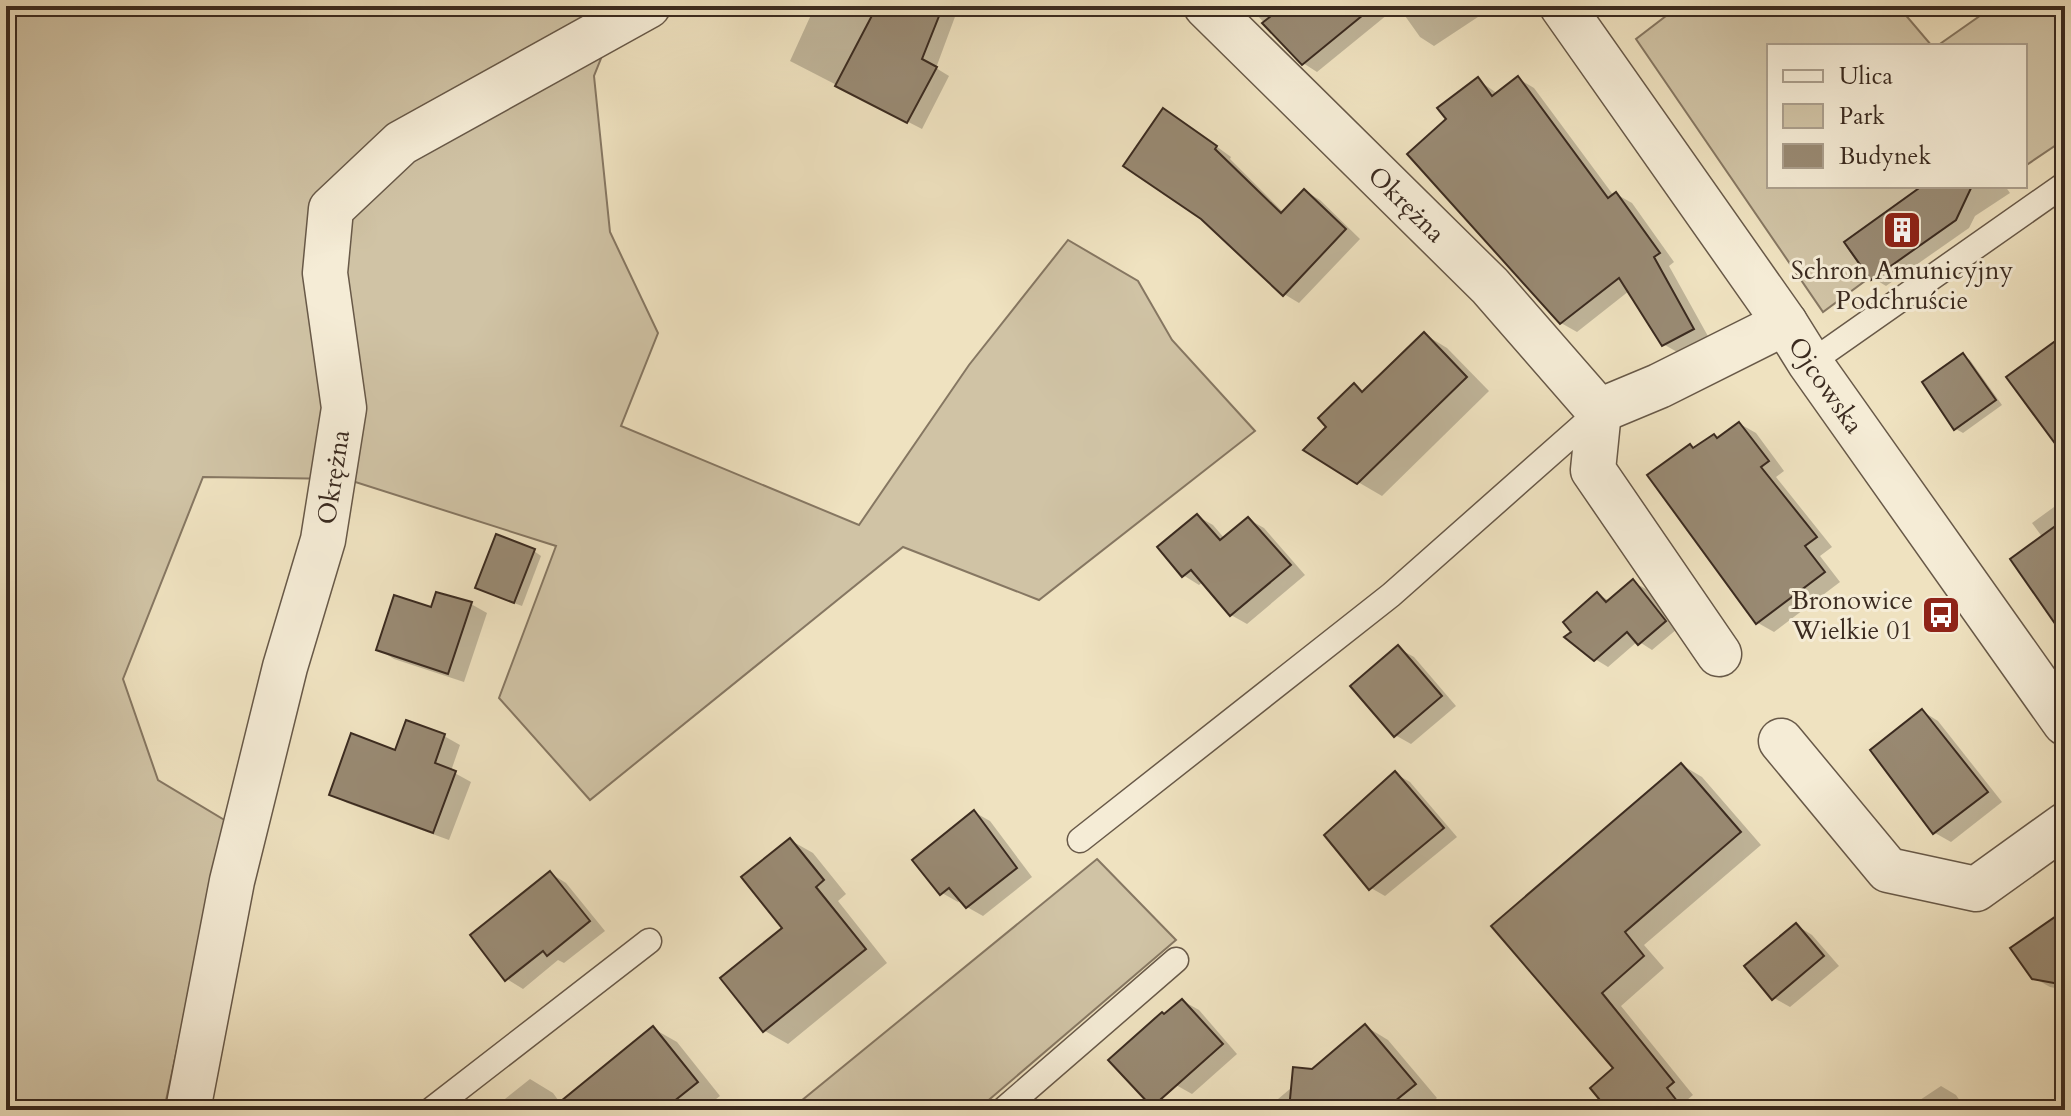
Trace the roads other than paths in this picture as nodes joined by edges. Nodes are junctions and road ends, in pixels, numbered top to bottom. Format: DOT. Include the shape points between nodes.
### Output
graph roads {
  1 [pos="648,6"];
  2 [pos="1206,6"];
  3 [pos="1562,6"];
  4 [pos="2065,184"];
  5 [pos="1785,323"];
  6 [pos="1810,363"];
  7 [pos="1599,411"];
  8 [pos="1719,654"];
  9 [pos="2065,723"];
  10 [pos="1781,741"];
  11 [pos="2065,825"];
  12 [pos="1080,840"];
  13 [pos="649,941"];
  14 [pos="1176,960"];
  15 [pos="188,1110"];
  16 [pos="431,1110"];
  17 [pos="1003,1110"];
  1 -- 15 [label="street, Okrężna" via="401,143 331,209 325,273 344,408 325,526 232,881"];
  2 -- 7 [label="street, Okrężna" via="1490,286"];
  3 -- 5 [label="street, Ojcowska"];
  4 -- 6 [label="lane"];
  5 -- 6 [label="street, Ojcowska"];
  5 -- 7 [label="street"];
  6 -- 9 [label="street, Ojcowska"];
  7 -- 8 [label="street" via="1593,470"];
  7 -- 12 [label="lane" via="1391,595"];
  10 -- 11 [label="street" via="1888,870 1976,889"];
  13 -- 16 [label="lane"];
  14 -- 17 [label="lane"];
}
